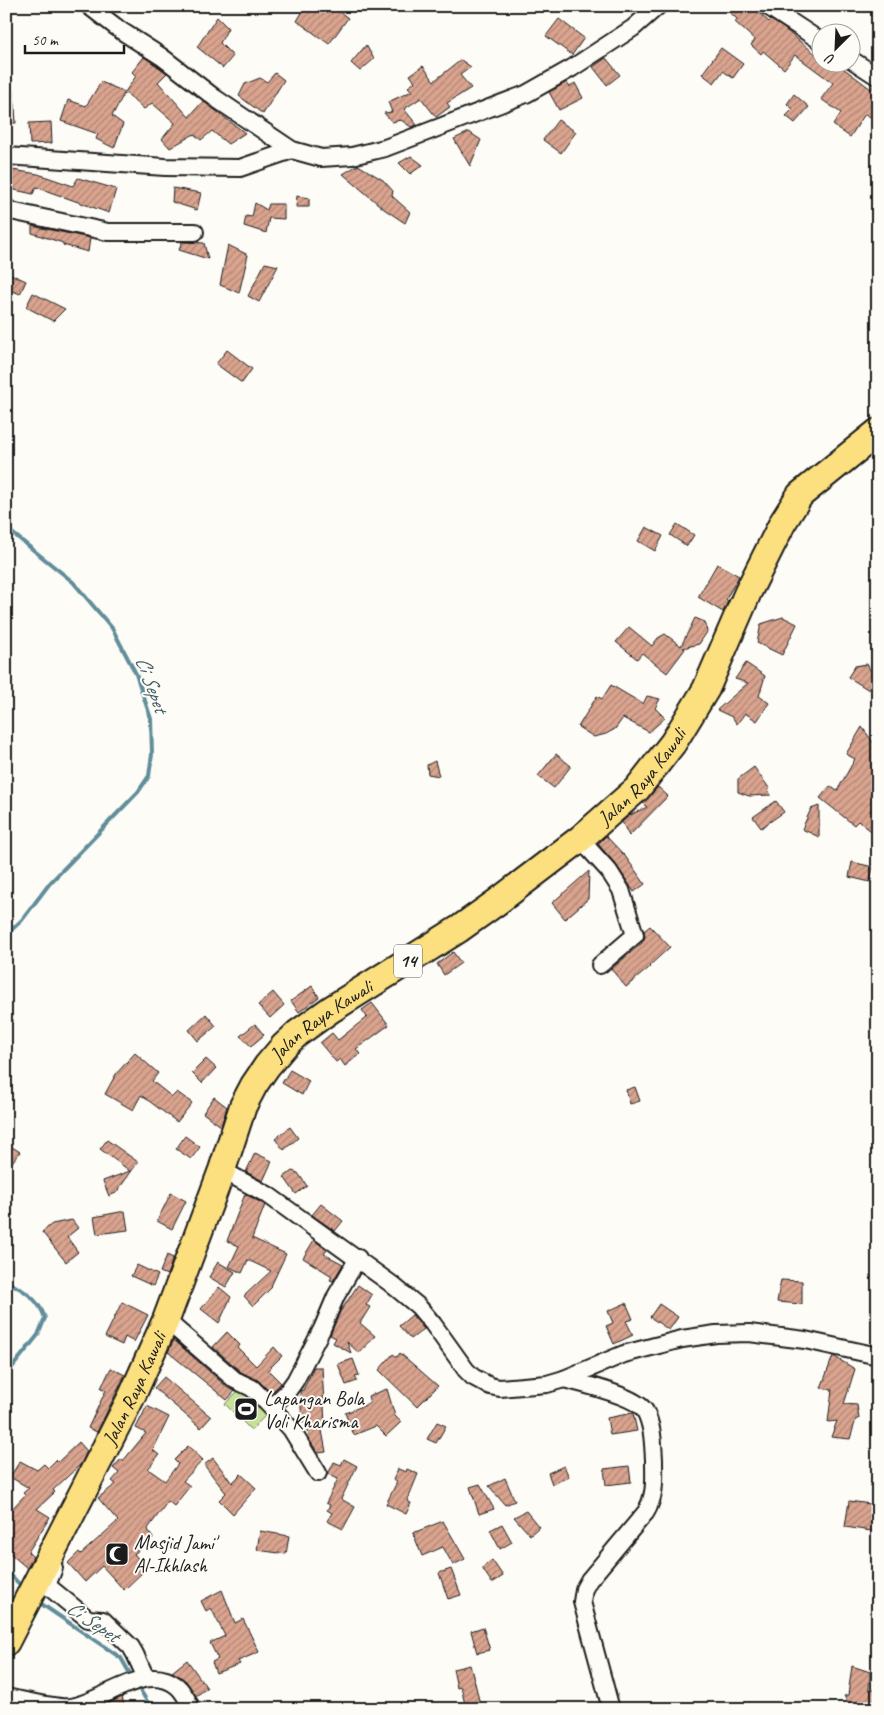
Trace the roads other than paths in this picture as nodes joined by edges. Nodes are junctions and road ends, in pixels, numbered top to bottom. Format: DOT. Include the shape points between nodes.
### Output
graph roads {
  1 [pos="89,6"];
  2 [pos="658,6"];
  3 [pos="766,6"];
  4 [pos="812,36"];
  5 [pos="862,67"];
  6 [pos="878,77"];
  7 [pos="292,150"];
  8 [pos="6,156"];
  9 [pos="8,213"];
  10 [pos="195,232"];
  11 [pos="878,432"];
  12 [pos="580,839"];
  13 [pos="600,965"];
  14 [pos="222,1170"];
  15 [pos="358,1258"];
  16 [pos="166,1320"];
  17 [pos="878,1356"];
  18 [pos="564,1379"];
  19 [pos="271,1407"];
  20 [pos="318,1473"];
  21 [pos="48,1561"];
  22 [pos="11,1632"];
  23 [pos="139,1681"];
  24 [pos="6,1697"];
  25 [pos="192,1709"];
  26 [pos="611,1709"];
  1 -- 7 [label="street"];
  2 -- 7 [label="street" via="633,28 526,94 377,150 352,156 321,158"];
  3 -- 4 [label="street"];
  5 -- 6 [label="street"];
  7 -- 8 [label="street" via="240,168 165,167"];
  9 -- 10 [label="street" via="108,232"];
  11 -- 12 [label="highway, Jalan Raya Kawali / 14" via="800,494 748,592 706,689 673,743 637,789"];
  12 -- 13 [label="street" via="609,871 621,890 635,935"];
  12 -- 14 [label="highway, Jalan Raya Kawali / 14" via="459,929 298,1033 263,1072 247,1099"];
  14 -- 15 [label="street" via="268,1194"];
  14 -- 16 [label="highway, Jalan Raya Kawali / 14"];
  15 -- 18 [label="street" via="418,1306 466,1370 481,1382 500,1388"];
  15 -- 19 [label="street" via="295,1381"];
  16 -- 19 [label="street"];
  16 -- 21 [label="highway, Jalan Raya Kawali / 14" via="132,1396"];
  17 -- 18 [label="street" via="777,1336 716,1334 624,1354"];
  18 -- 26 [label="street" via="626,1397 636,1403 649,1420 653,1440 654,1491 650,1505 589,1580 582,1596"];
  19 -- 20 [label="street" via="291,1428"];
  21 -- 22 [label="highway, Jalan Raya Kawali / 14"];
  21 -- 23 [label="street" via="54,1568 49,1587 88,1619 103,1620 131,1647 136,1654"];
  23 -- 24 [label="street" via="71,1707"];
  23 -- 25 [label="street" via="157,1678 177,1686"];
}
